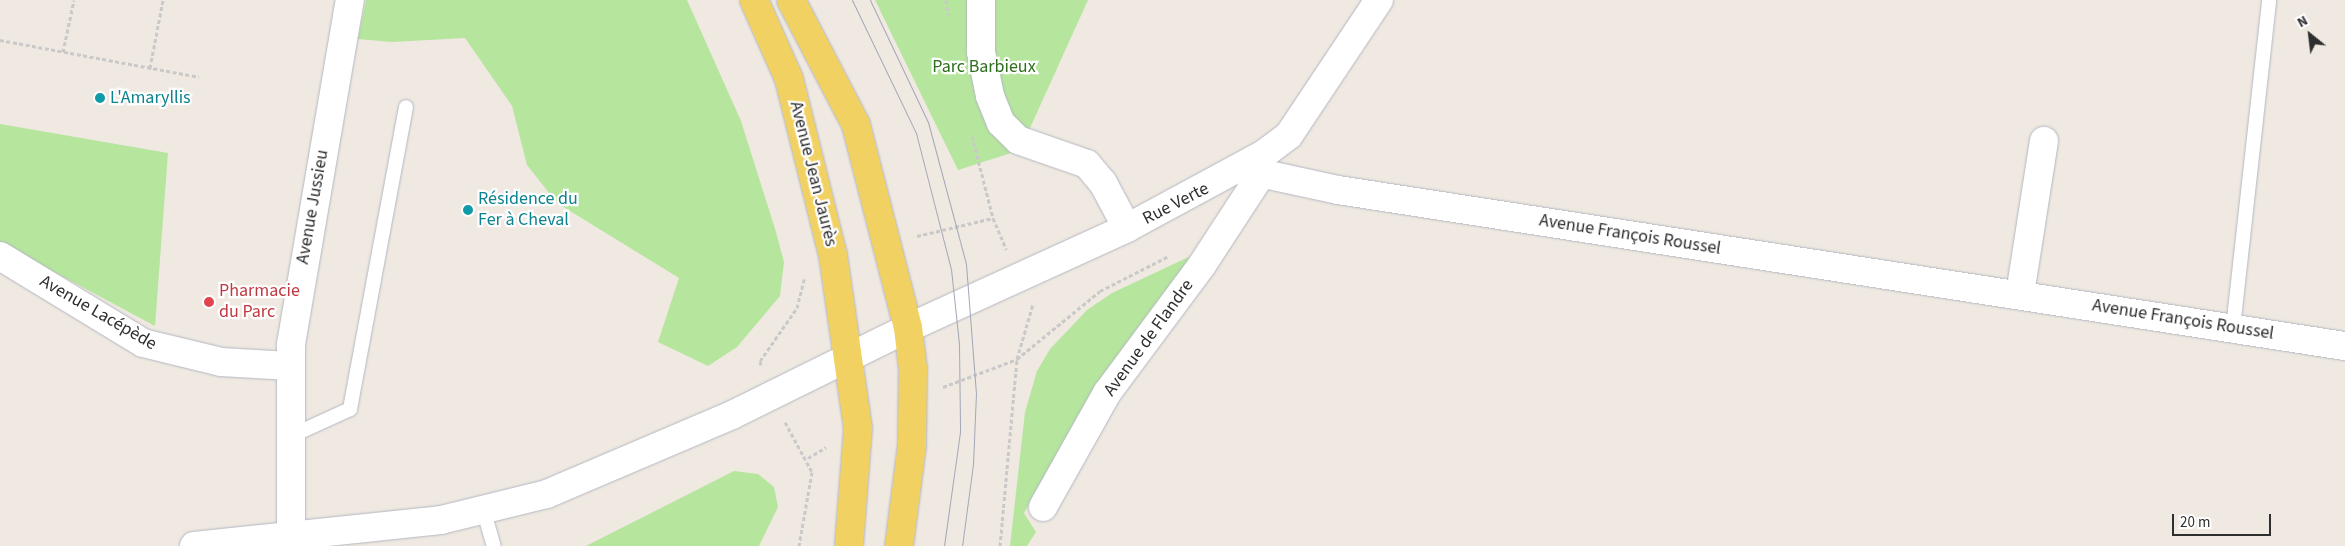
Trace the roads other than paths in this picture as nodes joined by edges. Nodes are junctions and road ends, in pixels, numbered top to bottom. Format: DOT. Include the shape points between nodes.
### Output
graph roads {
  1 [pos="350,0"];
  2 [pos="754,0"];
  3 [pos="791,0"];
  4 [pos="981,0"];
  5 [pos="1380,0"];
  6 [pos="2269,0"];
  7 [pos="406,107"];
  8 [pos="2044,141"];
  9 [pos="1252,171"];
  10 [pos="1127,228"];
  11 [pos="0,256"];
  12 [pos="2020,294"];
  13 [pos="908,328"];
  14 [pos="2233,328"];
  15 [pos="2345,346"];
  16 [pos="850,355"];
  17 [pos="290,366"];
  18 [pos="291,436"];
  19 [pos="1043,507"];
  20 [pos="484,512"];
  21 [pos="291,536"];
  22 [pos="327,539"];
  23 [pos="194,546"];
  24 [pos="494,546"];
  25 [pos="849,546"];
  26 [pos="899,546"];
  1 -- 17 [label="street, Avenue Jussieu" via="300,278"];
  2 -- 16 [label="main road, Avenue Jean Jaurès" via="790,79 830,237"];
  3 -- 13 [label="main road" via="856,125"];
  4 -- 10 [label="street" via="981,52 990,96 1001,123 1018,140 1086,164 1103,183"];
  5 -- 9 [label="street, Rue Verte" via="1289,134"];
  6 -- 14 [label="lane"];
  7 -- 18 [label="lane" via="350,409"];
  8 -- 12 [label="street"];
  9 -- 10 [label="street, Rue Verte"];
  9 -- 12 [label="street, Avenue François Roussel" via="1338,190"];
  9 -- 19 [label="street, Avenue de Flandre" via="1202,265 1107,393"];
  10 -- 13 [label="street, Rue Verte"];
  11 -- 17 [label="street, Avenue Lacépède" via="143,343 221,362"];
  12 -- 14 [label="street, Avenue François Roussel"];
  13 -- 16 [label="street, Rue Verte"];
  13 -- 26 [label="main road" via="913,370 912,437"];
  14 -- 15 [label="street, Avenue François Roussel"];
  16 -- 20 [label="street, Rue Verte" via="773,395 596,476"];
  16 -- 25 [label="main road" via="859,452"];
  17 -- 18 [label="street, Avenue Jussieu"];
  18 -- 21 [label="street, Avenue Jussieu"];
  20 -- 22 [label="street, Rue Verte"];
  20 -- 24 [label="lane"];
  21 -- 22 [label="street, Rue Verte"];
  21 -- 23 [label="street, Rue Verte"];
}
